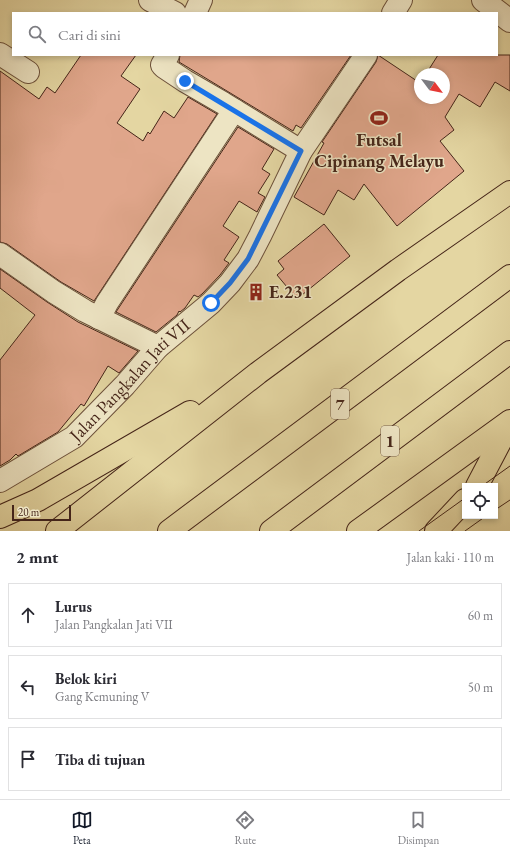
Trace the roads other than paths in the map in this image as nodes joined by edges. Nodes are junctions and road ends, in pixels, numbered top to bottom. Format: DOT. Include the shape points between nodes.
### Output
graph roads {
  1 [pos="150,0"];
  2 [pos="201,0"];
  3 [pos="401,0"];
  4 [pos="483,0"];
  5 [pos="173,12"];
  6 [pos="195,12"];
  7 [pos="394,12"];
  8 [pos="510,21"];
  9 [pos="0,54"];
  10 [pos="167,56"];
  11 [pos="365,56"];
  12 [pos="28,72"];
  13 [pos="234,110"];
  14 [pos="301,151"];
  15 [pos="510,192"];
  16 [pos="0,254"];
  17 [pos="510,276"];
  18 [pos="99,318"];
  19 [pos="158,348"];
  20 [pos="510,352"];
  21 [pos="258,373"];
  22 [pos="510,422"];
  23 [pos="510,459"];
  24 [pos="0,481"];
  25 [pos="480,483"];
  26 [pos="482,483"];
  27 [pos="462,503"];
  28 [pos="0,518"];
  29 [pos="57,531"];
  30 [pos="169,531"];
  31 [pos="271,531"];
  32 [pos="358,531"];
  33 [pos="436,531"];
  1 -- 5 [label="street"];
  2 -- 6 [label="street"];
  3 -- 7 [label="street"];
  4 -- 8 [label="street"];
  9 -- 12 [label="street"];
  10 -- 13 [label="street" via="162,65"];
  11 -- 14 [label="street, Jalan Pangkalan Jati VII"];
  13 -- 14 [label="street"];
  13 -- 18 [label="street"];
  14 -- 19 [label="street, Jalan Pangkalan Jati VII" via="248,259 211,303"];
  15 -- 21 [label="highway"];
  16 -- 18 [label="street" via="54,292"];
  17 -- 30 [label="highway, 7"];
  18 -- 19 [label="street"];
  19 -- 24 [label="street, Jalan Pangkalan Jati VII" via="74,437"];
  20 -- 31 [label="highway, 1"];
  21 -- 28 [label="highway" via="38,500"];
  21 -- 29 [label="highway"];
  22 -- 25 [label="highway"];
  22 -- 32 [label="highway"];
  23 -- 26 [label="highway"];
  27 -- 33 [label="highway"];
}
